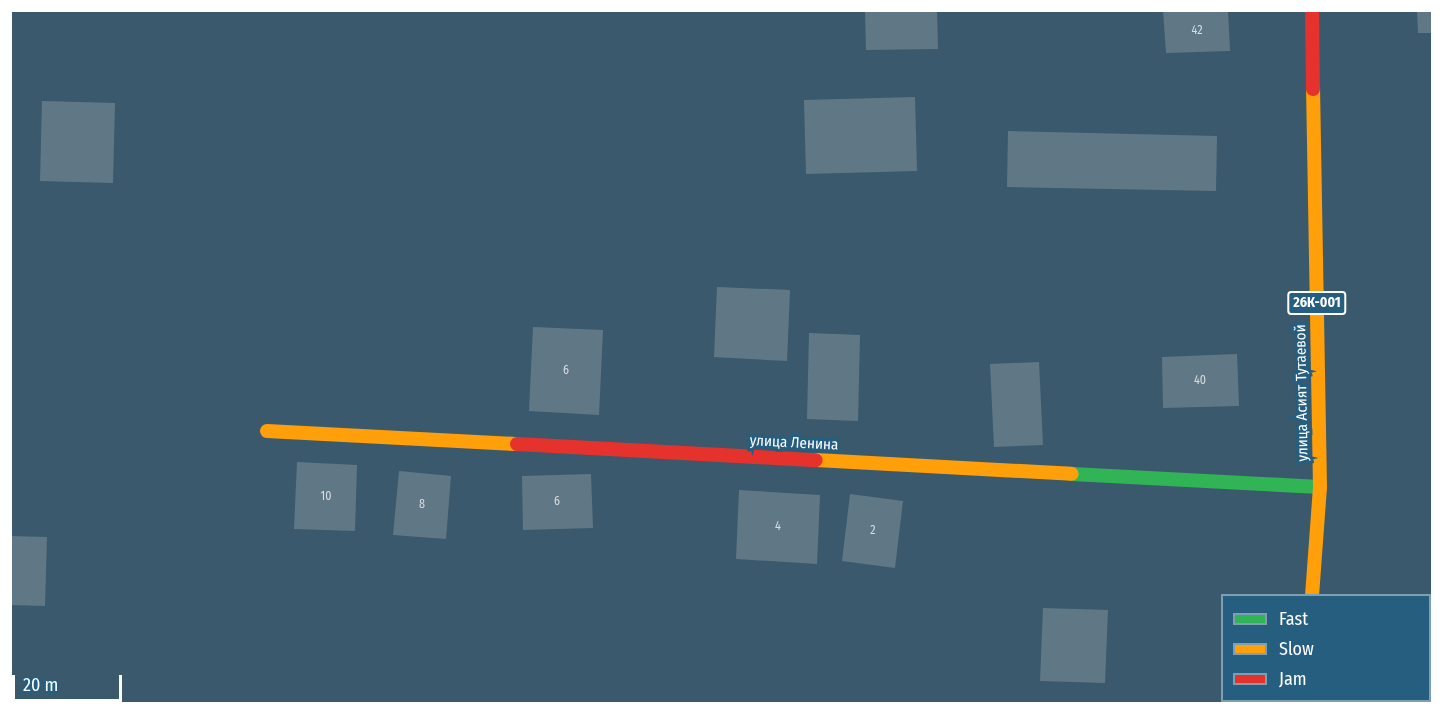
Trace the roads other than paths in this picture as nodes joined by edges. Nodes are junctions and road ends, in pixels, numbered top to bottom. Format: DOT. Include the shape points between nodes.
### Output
graph roads {
  1 [pos="1312,10"];
  2 [pos="267,431"];
  3 [pos="1320,487"];
  4 [pos="1312,594"];
  1 -- 3 [label="street, улица Асият Тутаевой / 26К-001"];
  2 -- 3 [label="street, улица Ленина"];
  3 -- 4 [label="street, улица Асият Тутаевой / 26К-001"];
}
